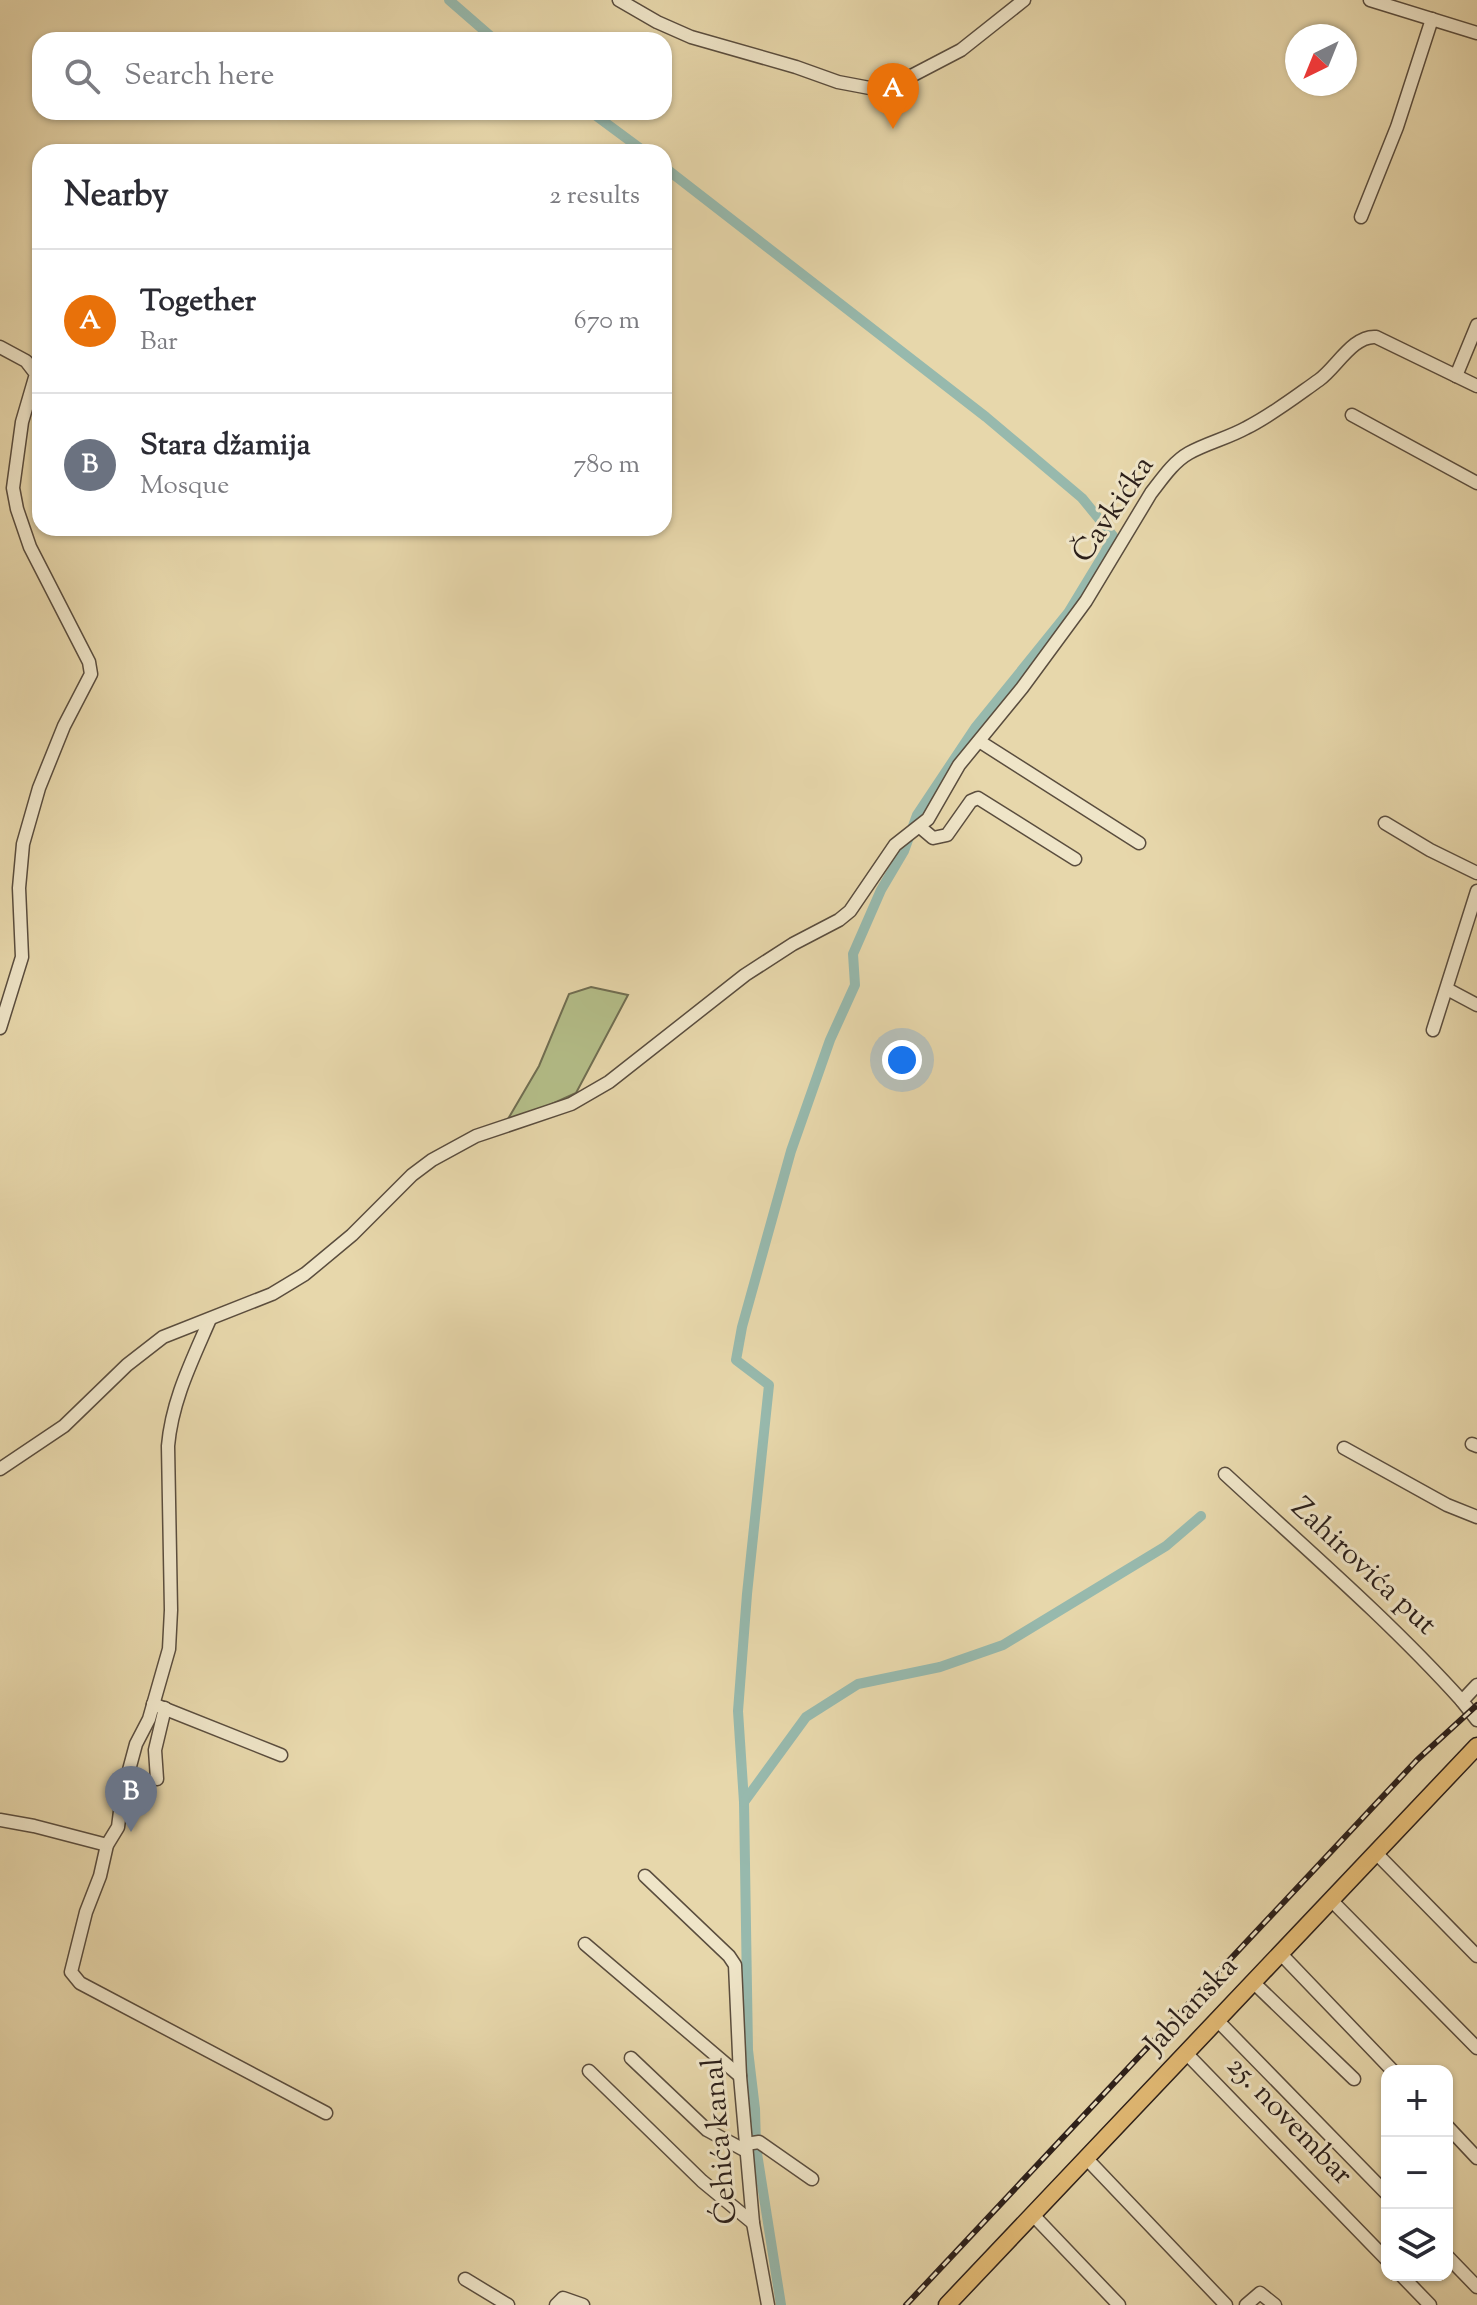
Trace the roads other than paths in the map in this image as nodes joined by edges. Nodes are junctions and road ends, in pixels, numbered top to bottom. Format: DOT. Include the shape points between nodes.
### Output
graph roads {
  1 [pos="619,0"];
  2 [pos="1024,0"];
  3 [pos="1370,0"];
  4 [pos="1432,19"];
  5 [pos="1477,33"];
  6 [pos="1361,217"];
  7 [pos="1477,325"];
  8 [pos="0,347"];
  9 [pos="32,369"];
  10 [pos="1456,376"];
  11 [pos="1477,386"];
  12 [pos="32,388"];
  13 [pos="1352,415"];
  14 [pos="1477,483"];
  15 [pos="979,741"];
  16 [pos="1385,823"];
  17 [pos="918,829"];
  18 [pos="1139,843"];
  19 [pos="1075,859"];
  20 [pos="1477,873"];
  21 [pos="1477,891"];
  22 [pos="1447,989"];
  23 [pos="1477,1005"];
  24 [pos="0,1028"];
  25 [pos="1433,1030"];
  26 [pos="210,1319"];
  27 [pos="1344,1448"];
  28 [pos="0,1469"];
  29 [pos="1225,1474"];
  30 [pos="1477,1517"];
  31 [pos="1477,1685"];
  32 [pos="1462,1701"];
  33 [pos="159,1706"];
  34 [pos="1474,1716"];
  35 [pos="1477,1746"];
  36 [pos="281,1755"];
  37 [pos="157,1779"];
  38 [pos="0,1820"];
  39 [pos="107,1845"];
  40 [pos="1376,1853"];
  41 [pos="645,1876"];
  42 [pos="1331,1900"];
  43 [pos="585,1944"];
  44 [pos="1280,1953"];
  45 [pos="1477,1956"];
  46 [pos="1253,1982"];
  47 [pos="1217,2020"];
  48 [pos="1477,2048"];
  49 [pos="1186,2053"];
  50 [pos="631,2058"];
  51 [pos="1387,2065"];
  52 [pos="589,2071"];
  53 [pos="740,2076"];
  54 [pos="1354,2079"];
  55 [pos="326,2113"];
  56 [pos="1453,2132"];
  57 [pos="751,2145"];
  58 [pos="1086,2158"];
  59 [pos="1477,2158"];
  60 [pos="812,2179"];
  61 [pos="1381,2188"];
  62 [pos="1033,2215"];
  63 [pos="753,2223"];
  64 [pos="1381,2254"];
  65 [pos="1453,2262"];
  66 [pos="465,2279"];
  67 [pos="1407,2281"];
  68 [pos="1477,2287"];
  69 [pos="508,2305"];
  70 [pos="556,2305"];
  71 [pos="583,2305"];
  72 [pos="768,2305"];
  73 [pos="947,2305"];
  74 [pos="1119,2305"];
  75 [pos="1226,2305"];
  76 [pos="1246,2305"];
  77 [pos="1275,2305"];
  78 [pos="1430,2305"];
  1 -- 2 [label="street" via="691,37 875,89 892,86 961,50"];
  3 -- 4 [label="street"];
  4 -- 5 [label="street"];
  4 -- 6 [label="street"];
  7 -- 10 [label="street"];
  8 -- 9 [label="street"];
  10 -- 11 [label="street, Čavkićka"];
  10 -- 15 [label="street, Čavkićka" via="1369,336 1272,414 1189,453 1151,493 1086,601"];
  12 -- 24 [label="street" via="13,488 19,518 91,674 39,788 23,844 22,957"];
  13 -- 14 [label="street"];
  15 -- 17 [label="street, Čavkićka"];
  15 -- 18 [label="street"];
  16 -- 20 [label="street"];
  17 -- 19 [label="street" via="933,838 947,835 978,798"];
  17 -- 26 [label="street" via="895,845 850,911 745,975 609,1082 571,1104 476,1136 432,1160 305,1274"];
  21 -- 22 [label="street"];
  22 -- 23 [label="street"];
  22 -- 25 [label="street"];
  26 -- 28 [label="street" via="145,1349 64,1426"];
  26 -- 33 [label="street" via="170,1424 171,1610"];
  27 -- 30 [label="street"];
  29 -- 32 [label="street, Zahirovića put" via="1393,1629"];
  31 -- 32 [label="street"];
  32 -- 34 [label="street, Zahirovića put"];
  33 -- 36 [label="street"];
  33 -- 37 [label="street"];
  33 -- 39 [label="street" via="133,1757 118,1827"];
  35 -- 40 [label="main road, Jablanska"];
  38 -- 39 [label="street"];
  39 -- 55 [label="street" via="71,1969 75,1979"];
  40 -- 42 [label="main road, Jablanska"];
  40 -- 45 [label="street"];
  41 -- 53 [label="street, Ćehića kanal" via="729,1956 737,1971"];
  42 -- 44 [label="main road, Jablanska"];
  42 -- 48 [label="street"];
  43 -- 53 [label="street"];
  44 -- 46 [label="main road, Jablanska"];
  44 -- 51 [label="street"];
  46 -- 47 [label="main road, Jablanska"];
  46 -- 54 [label="street"];
  47 -- 49 [label="main road, Jablanska"];
  47 -- 61 [label="street"];
  49 -- 58 [label="main road, Jablanska"];
  49 -- 64 [label="street, 25. novembar"];
  50 -- 57 [label="street" via="707,2130"];
  52 -- 63 [label="street"];
  53 -- 57 [label="street, Ćehića kanal"];
  56 -- 59 [label="street"];
  57 -- 60 [label="street"];
  57 -- 63 [label="street, Ćehića kanal"];
  58 -- 62 [label="main road, Jablanska"];
  58 -- 75 [label="street"];
  62 -- 73 [label="main road, Jablanska"];
  62 -- 74 [label="street"];
  63 -- 72 [label="street, Ćehića kanal"];
  65 -- 68 [label="street"];
  66 -- 69 [label="street"];
  67 -- 78 [label="street"];
  70 -- 71 [label="street" via="563,2298"];
  76 -- 77 [label="street" via="1260,2293"];
}
